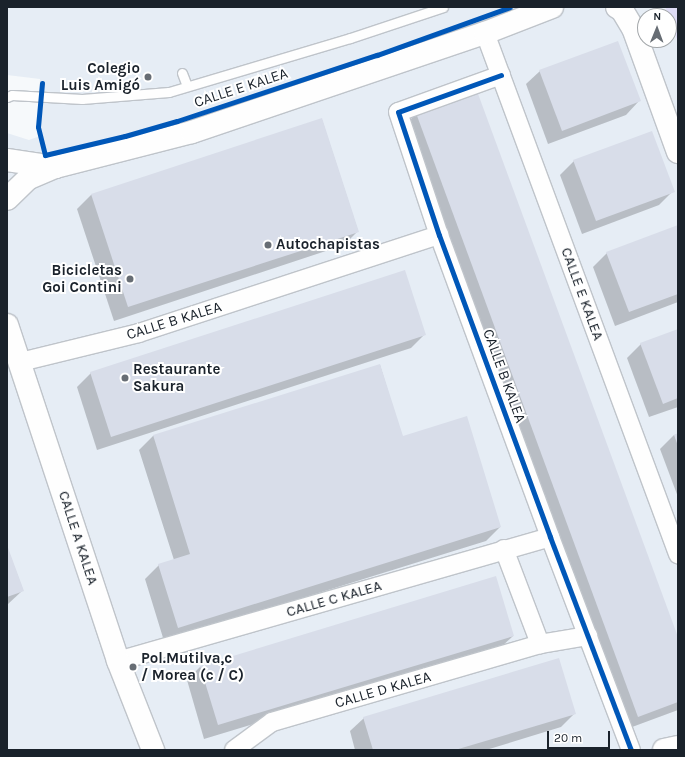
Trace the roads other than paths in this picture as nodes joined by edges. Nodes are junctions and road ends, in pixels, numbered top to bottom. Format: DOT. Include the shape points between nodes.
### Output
graph roads {
  1 [pos="443,7"];
  2 [pos="552,7"];
  3 [pos="617,7"];
  4 [pos="485,33"];
  5 [pos="182,72"];
  6 [pos="501,75"];
  7 [pos="130,85"];
  8 [pos="187,86"];
  9 [pos="133,95"];
  10 [pos="9,96"];
  11 [pos="678,152"];
  12 [pos="7,160"];
  13 [pos="56,167"];
  14 [pos="7,199"];
  15 [pos="439,234"];
  16 [pos="7,325"];
  17 [pos="20,362"];
  18 [pos="550,536"];
  19 [pos="504,549"];
  20 [pos="678,554"];
  21 [pos="588,636"];
  22 [pos="540,644"];
  23 [pos="118,661"];
  24 [pos="678,747"];
  25 [pos="153,750"];
  26 [pos="234,750"];
  27 [pos="631,750"];
  28 [pos="664,750"];
  1 -- 8 [label="lane" via="350,38"];
  2 -- 4 [label="street, CALLE E KALEA"];
  3 -- 11 [label="street" via="622,10 633,28"];
  4 -- 6 [label="street, CALLE E KALEA"];
  4 -- 13 [label="street, CALLE E KALEA" via="192,132"];
  5 -- 8 [label="lane"];
  6 -- 15 [label="street, CALLE B KALEA" via="398,112"];
  6 -- 20 [label="street, CALLE E KALEA"];
  7 -- 9 [label="lane"];
  8 -- 9 [label="lane" via="169,92"];
  9 -- 10 [label="lane" via="82,99"];
  12 -- 13 [label="street"];
  13 -- 14 [label="street" via="29,178"];
  15 -- 17 [label="street, CALLE B KALEA" via="138,333"];
  15 -- 18 [label="street, CALLE B KALEA"];
  16 -- 17 [label="street, CALLE A KALEA"];
  17 -- 23 [label="street, CALLE A KALEA"];
  18 -- 19 [label="street, CALLE C KALEA"];
  18 -- 21 [label="street, CALLE B KALEA"];
  19 -- 22 [label="street"];
  19 -- 23 [label="street, CALLE C KALEA"];
  21 -- 22 [label="street, CALLE D KALEA"];
  21 -- 27 [label="street, CALLE B KALEA"];
  22 -- 26 [label="street, CALLE D KALEA" via="272,722"];
  23 -- 25 [label="street, CALLE A KALEA"];
  24 -- 28 [label="street"];
}
